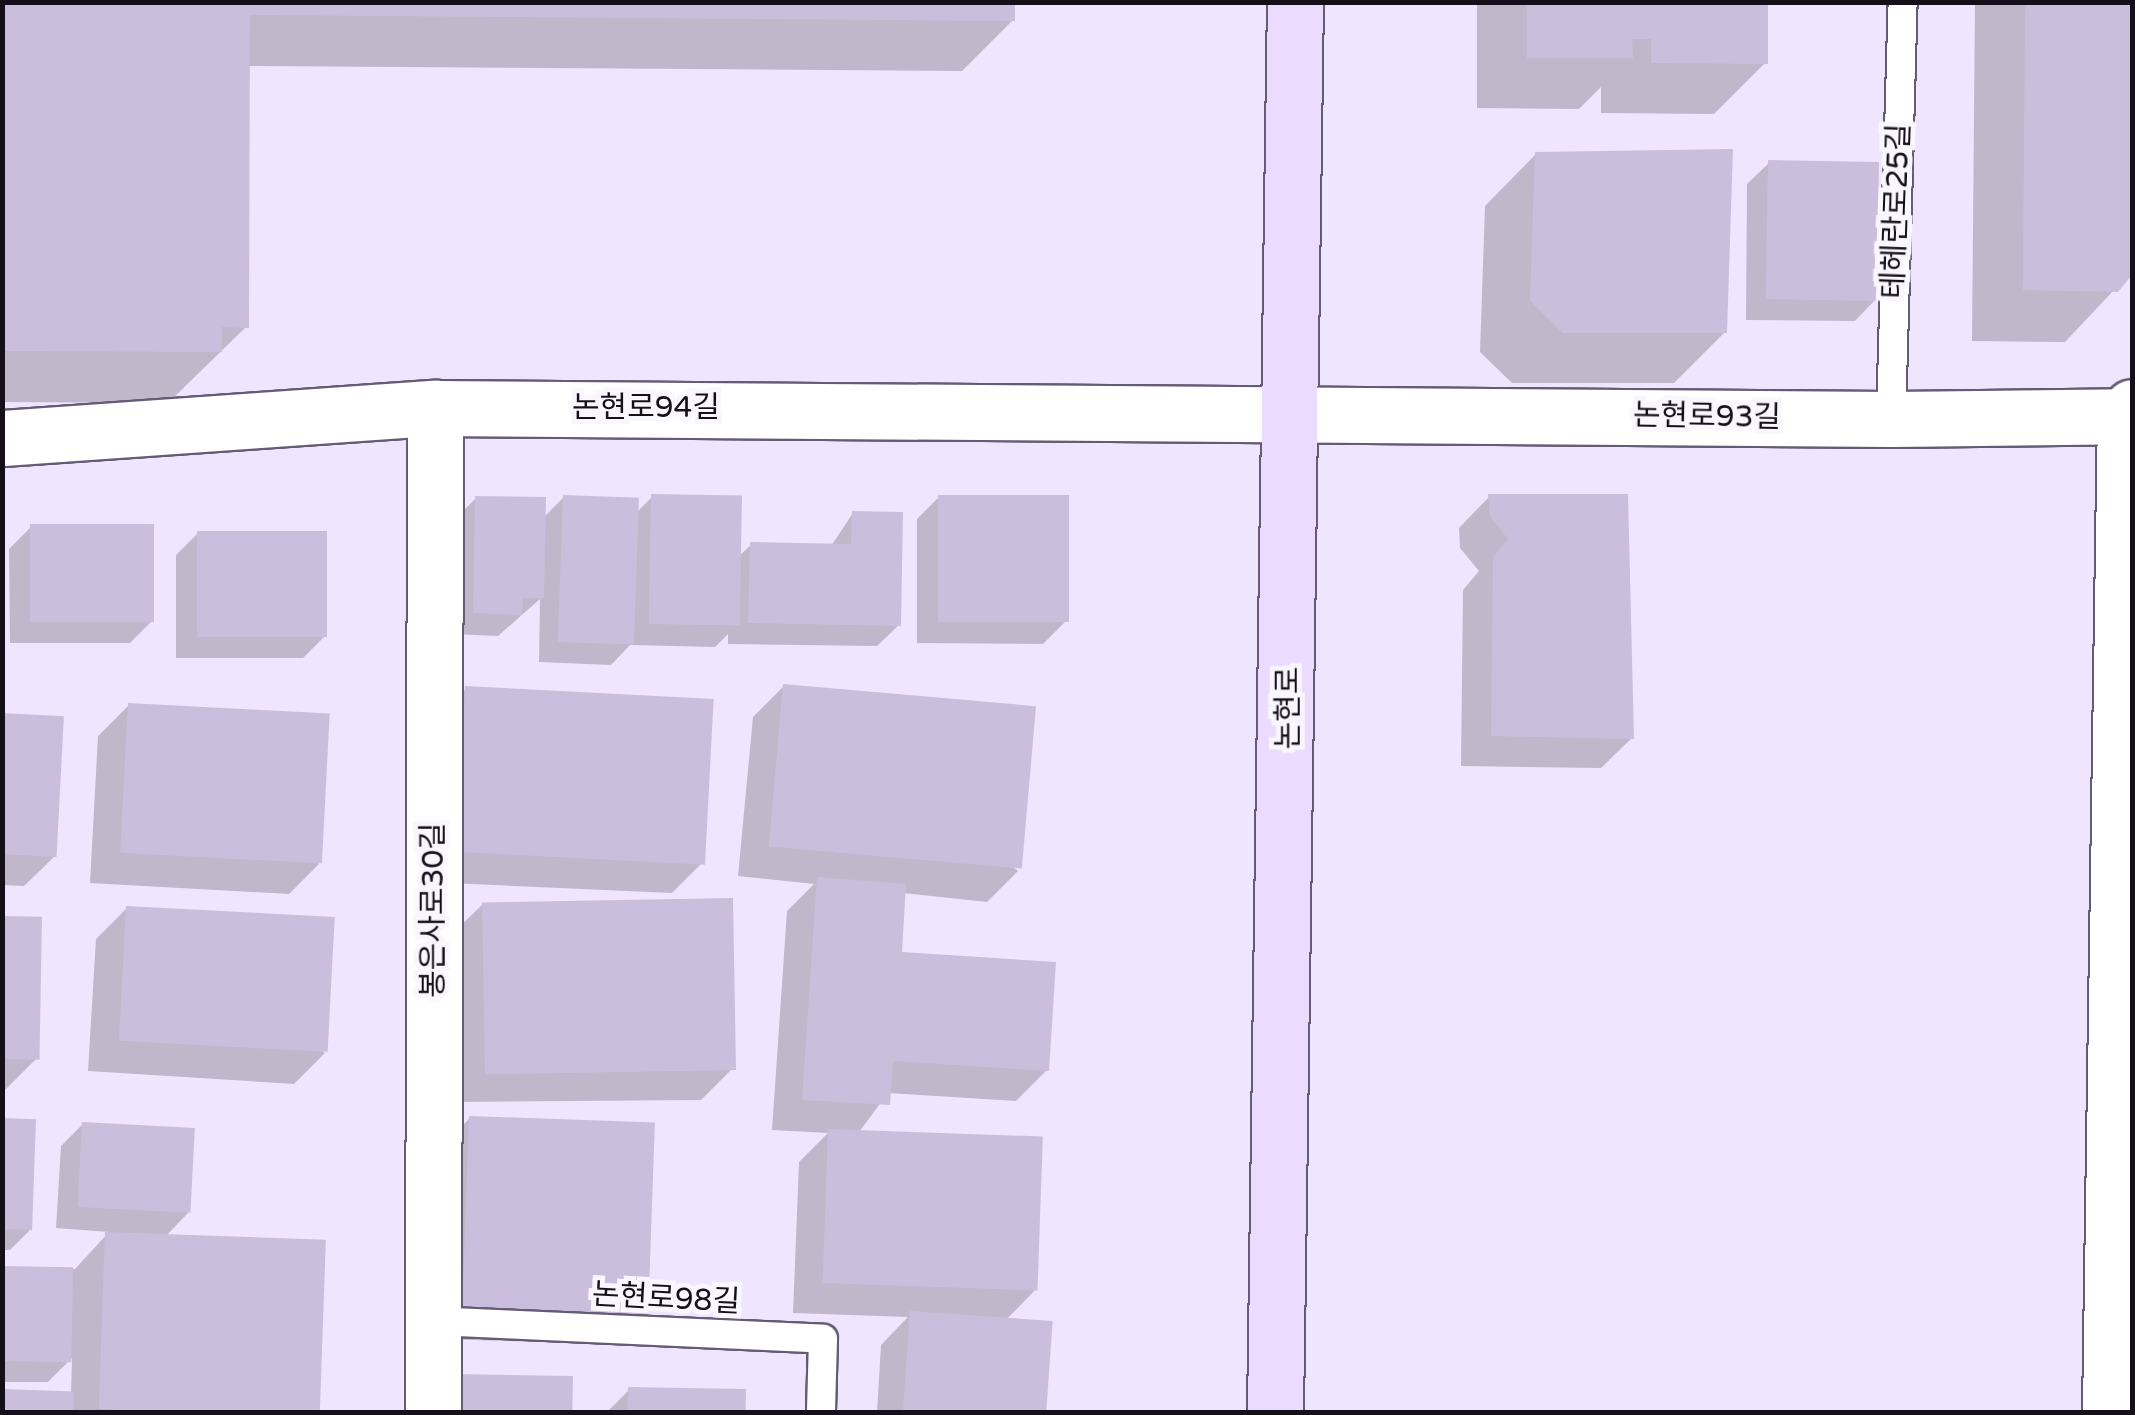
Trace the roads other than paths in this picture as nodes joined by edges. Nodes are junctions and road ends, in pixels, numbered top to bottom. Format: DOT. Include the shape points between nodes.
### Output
graph roads {
  1 [pos="1294,2"];
  2 [pos="1904,2"];
  3 [pos="434,408"];
  4 [pos="1290,410"];
  5 [pos="2129,411"];
  6 [pos="1891,419"];
  7 [pos="2,438"];
  8 [pos="2123,1005"];
  9 [pos="433,1321"];
  10 [pos="432,1412"];
  11 [pos="821,1412"];
  12 [pos="1275,1412"];
  13 [pos="2110,1412"];
  1 -- 4 [label="main road, 논현로"];
  2 -- 6 [label="lane, 테헤란로25길"];
  3 -- 4 [label="street, 논현로94길"];
  3 -- 7 [label="street, 논현로94길"];
  3 -- 9 [label="street, 봉은사로30길"];
  4 -- 6 [label="street, 논현로93길"];
  4 -- 12 [label="main road, 논현로"];
  5 -- 6 [label="street, 논현로93길"];
  5 -- 8 [label="street"];
  8 -- 13 [label="street"];
  9 -- 10 [label="street, 봉은사로30길"];
  9 -- 11 [label="lane, 논현로98길" via="823,1339"];
}
